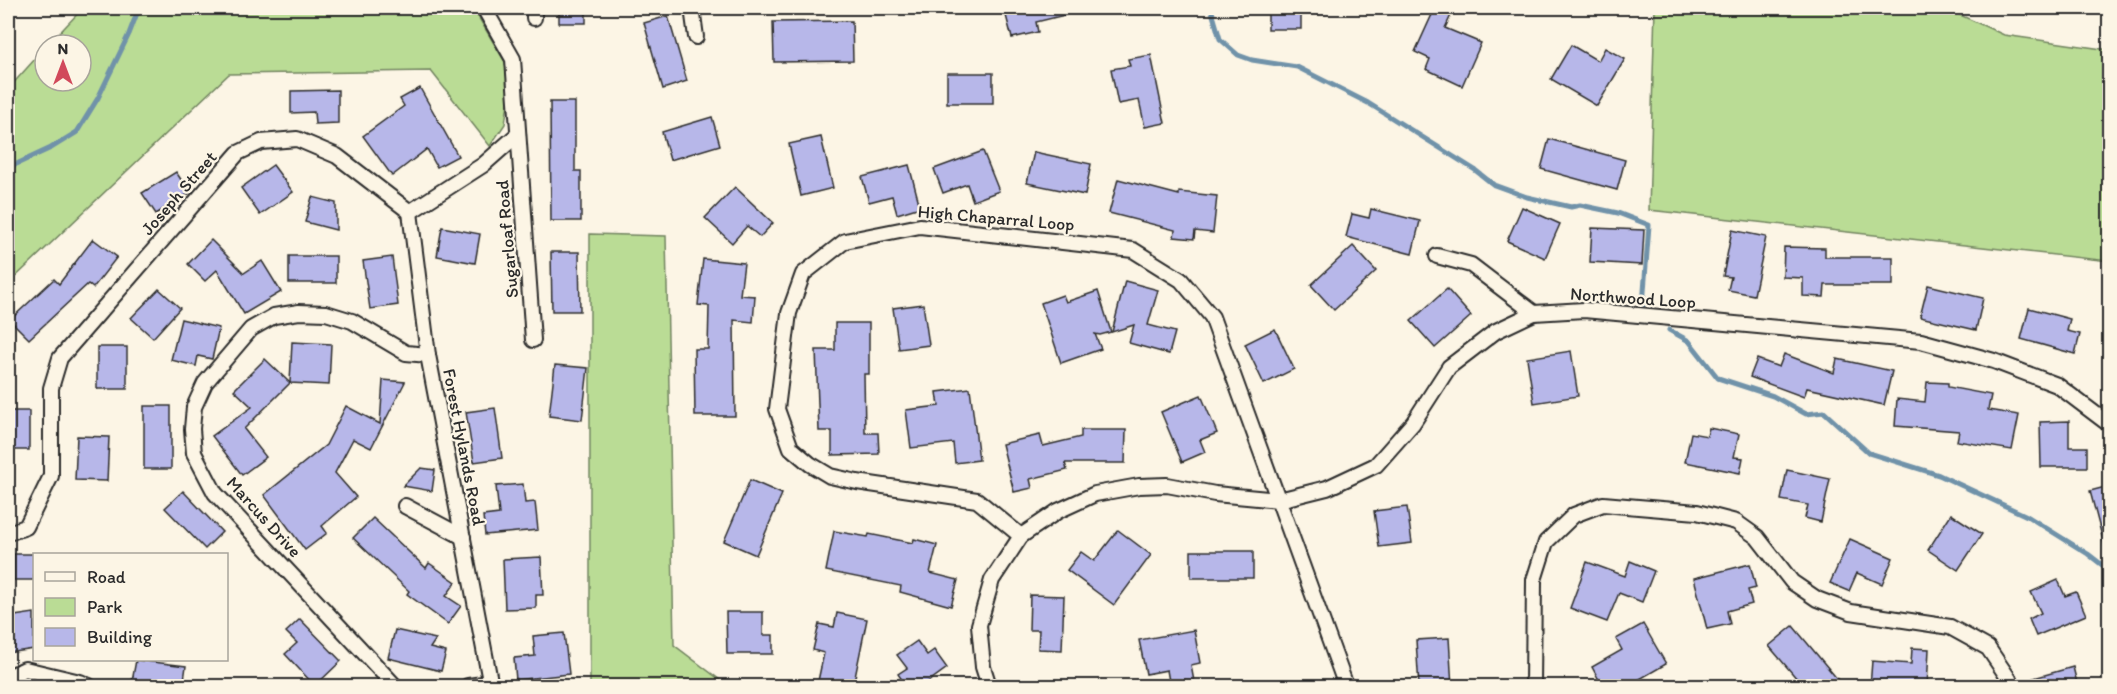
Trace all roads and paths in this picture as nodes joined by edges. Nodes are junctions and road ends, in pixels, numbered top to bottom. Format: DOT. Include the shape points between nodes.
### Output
graph roads {
  1 [pos="484,8"];
  2 [pos="692,8"];
  3 [pos="696,37"];
  4 [pos="517,135"];
  5 [pos="410,212"];
  6 [pos="1437,256"];
  7 [pos="1534,313"];
  8 [pos="533,340"];
  9 [pos="428,355"];
  10 [pos="2109,425"];
  11 [pos="1279,500"];
  12 [pos="405,506"];
  13 [pos="8,533"];
  14 [pos="1021,536"];
  15 [pos="463,537"];
  16 [pos="8,677"];
  17 [pos="491,685"];
  18 [pos="89,687"];
  19 [pos="395,687"];
  20 [pos="468,687"];
  21 [pos="989,687"];
  22 [pos="1346,687"];
  23 [pos="1533,687"];
  24 [pos="2012,687"];
  1 -- 4 [label="street" via="513,59"];
  2 -- 3 [label="street"];
  4 -- 5 [label="street" via="483,165"];
  4 -- 8 [label="street, Sugarloaf Road"];
  5 -- 9 [label="street, Forest Hylands Road"];
  5 -- 13 [label="street, Joseph Street" via="337,156 297,140 261,142 238,153 60,358 51,388 51,476 26,527"];
  6 -- 7 [label="street" via="1471,265"];
  7 -- 10 [label="street, Northwood Loop" via="1584,310 1921,341 1994,361 2057,385"];
  7 -- 11 [label="street, Northwood Loop" via="1496,331 1449,367 1413,423 1376,465 1327,488"];
  9 -- 15 [label="street, Forest Hylands Road"];
  9 -- 19 [label="street, Marcus Drive" via="406,353 352,321 326,313 274,316 250,329 205,383 194,407 194,453 215,493"];
  11 -- 14 [label="street, Northwood Loop" via="1167,485 1139,486 1095,494 1058,510"];
  11 -- 14 [label="street, High Chaparral Loop" via="1212,317 1180,280 1132,250 920,226 845,241 803,274 789,313 777,409 791,448 830,476 977,500"];
  11 -- 22 [label="street, High Chaparral Loop"];
  12 -- 15 [label="street"];
  14 -- 21 [label="street, Northwood Loop" via="992,580 979,625"];
  15 -- 17 [label="street, Forest Hylands Road"];
  16 -- 18 [label="street" via="25,669"];
  17 -- 20 [label="street"];
  23 -- 24 [label="street" via="1534,580 1545,542 1574,515 1603,504 1698,512 1736,522 1757,537 1792,582 1817,599 1851,612 1950,627 1988,648"];
}
